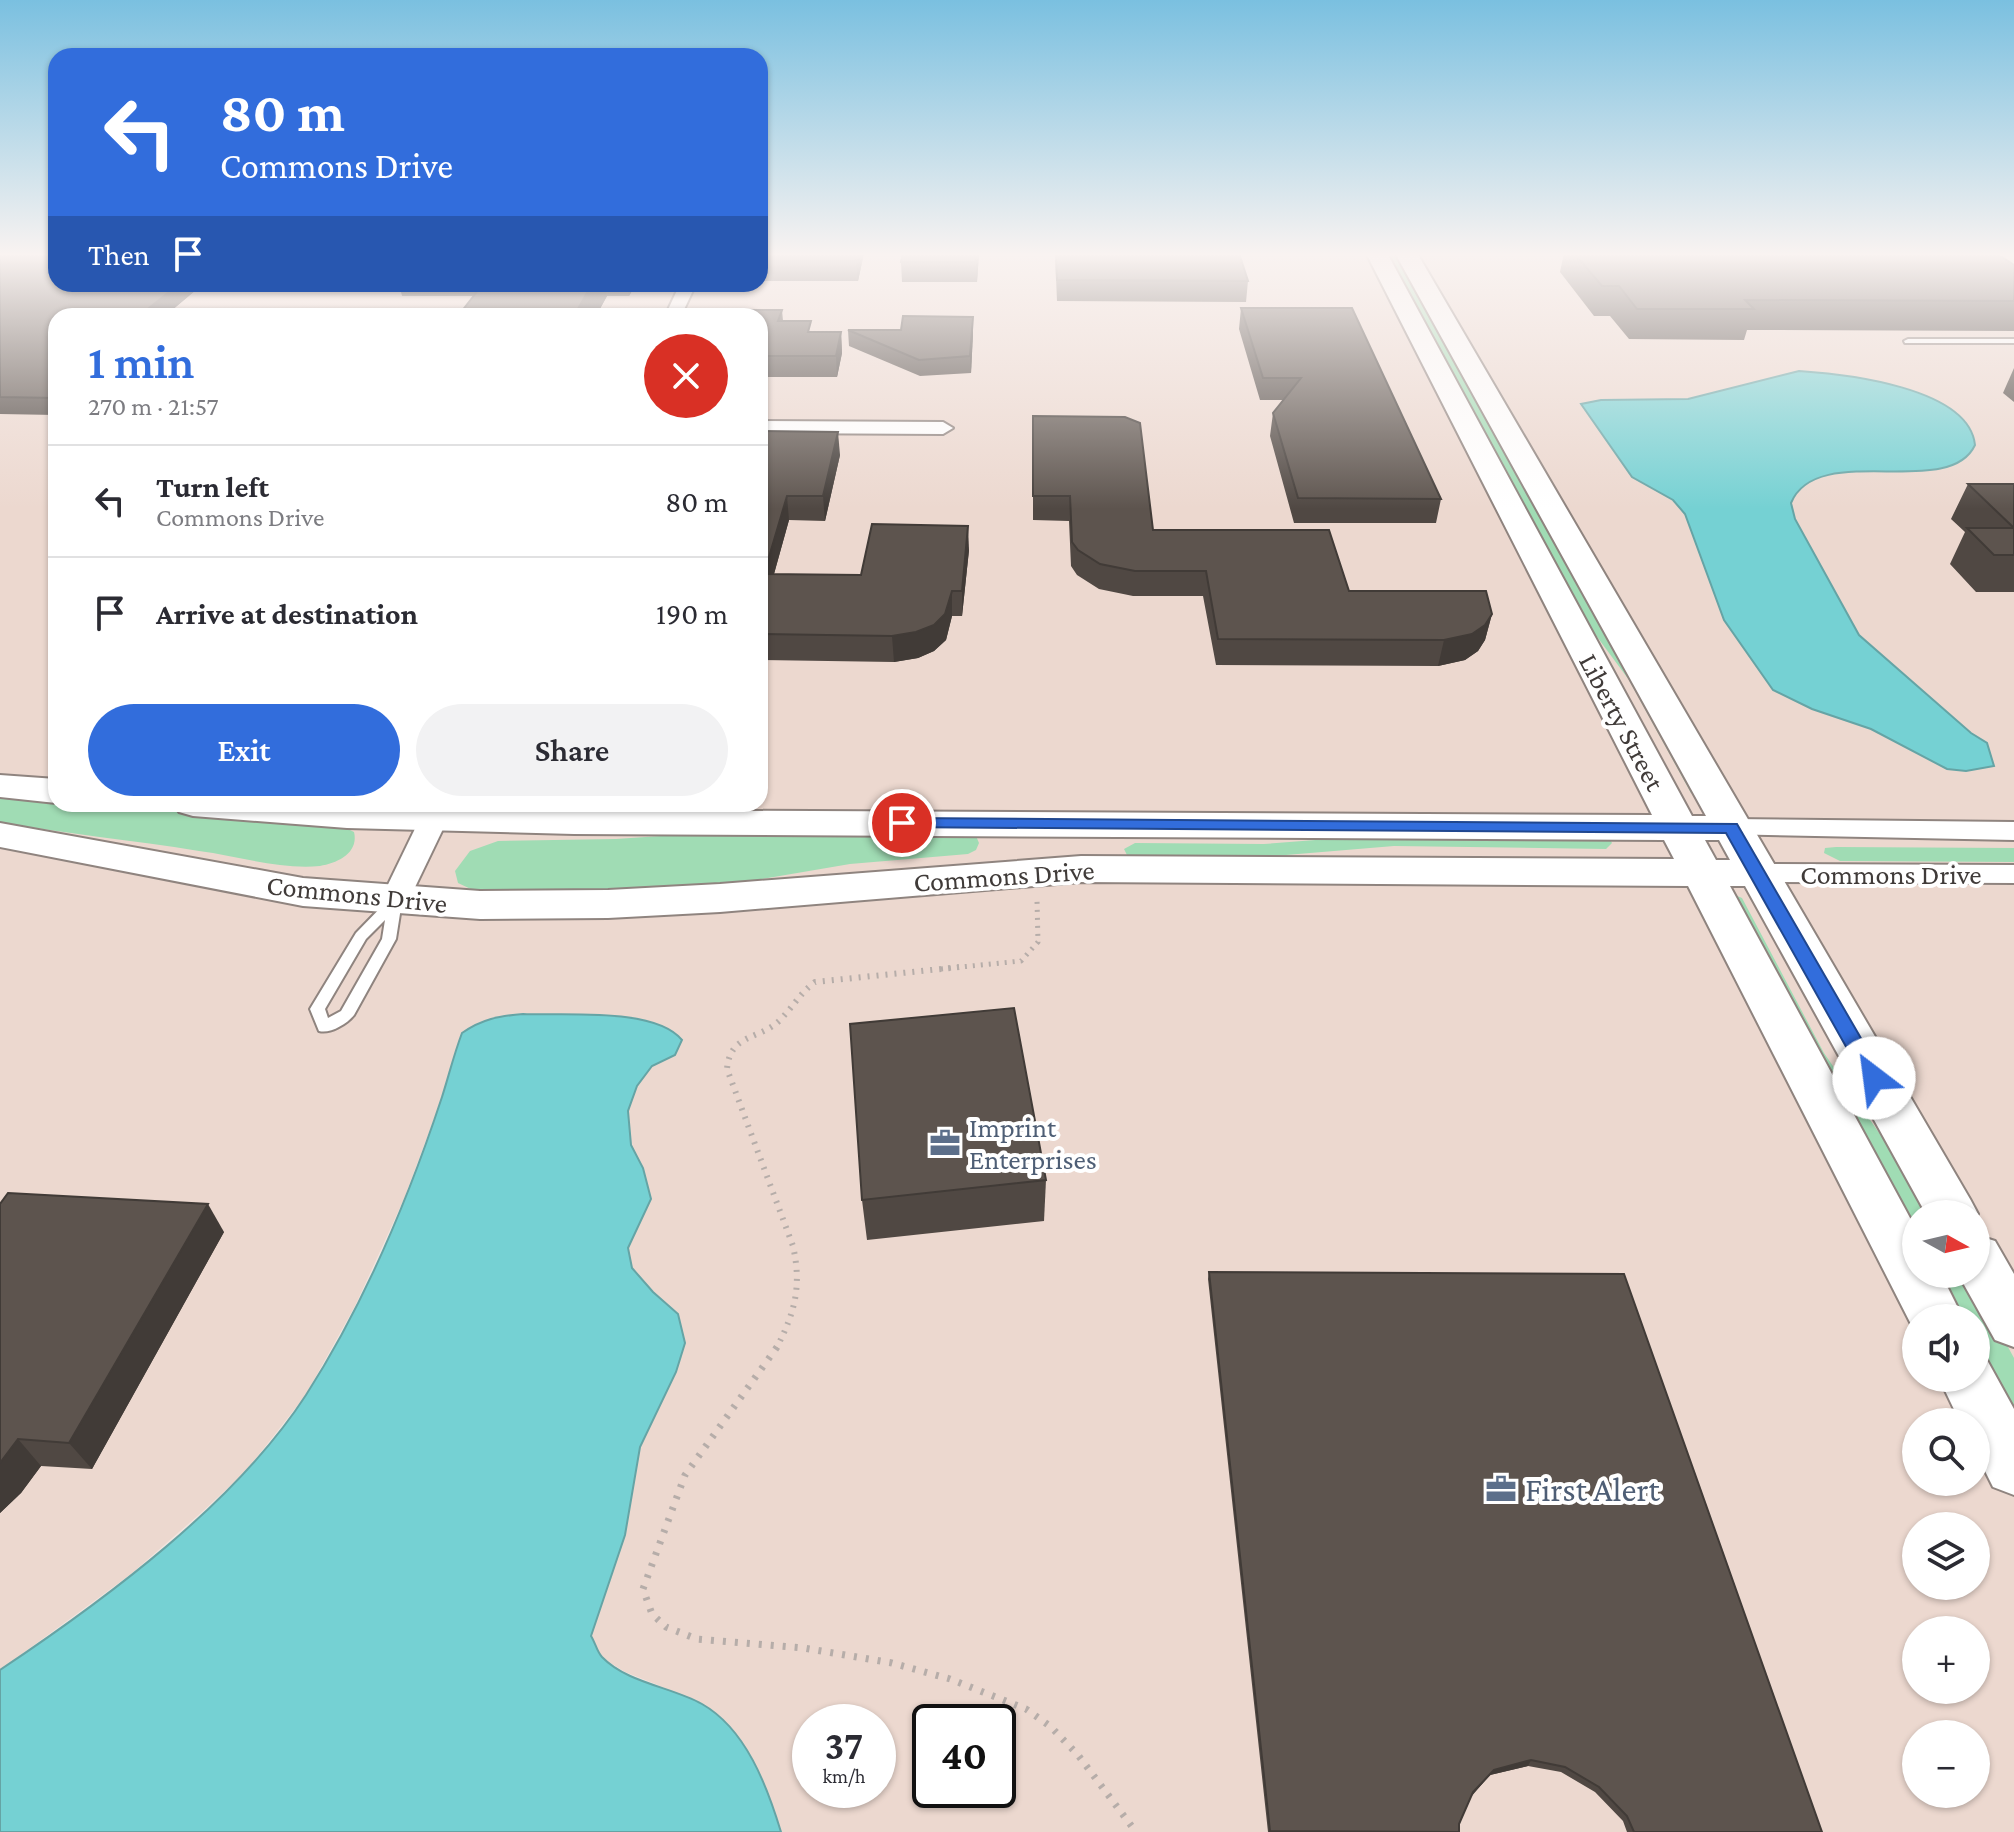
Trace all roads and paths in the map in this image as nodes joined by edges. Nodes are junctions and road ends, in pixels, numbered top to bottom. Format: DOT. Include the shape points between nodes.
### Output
graph roads {
  1 [pos="1421,338"];
  2 [pos="1454,338"];
  3 [pos="1908,341"];
  4 [pos="2014,341"];
  5 [pos="768,427"];
  6 [pos="943,428"];
  7 [pos="0,786"];
  8 [pos="48,790"];
  9 [pos="296,812"];
  10 [pos="419,812"];
  11 [pos="437,812"];
  12 [pos="510,812"];
  13 [pos="1679,828"];
  14 [pos="1731,828"];
  15 [pos="2014,831"];
  16 [pos="0,835"];
  17 [pos="1701,871"];
  18 [pos="1757,873"];
  19 [pos="2014,874"];
  20 [pos="1036,893"];
  21 [pos="395,901"];
  22 [pos="1944,1200"];
  23 [pos="1990,1281"];
  24 [pos="1929,1304"];
  25 [pos="2014,1323"];
  26 [pos="1974,1392"];
  27 [pos="2014,1467"];
  28 [pos="1136,1832"];
  1 -- 13 [label="street, Liberty Street"];
  2 -- 14 [label="street, Liberty Street"];
  3 -- 4 [label="lane"];
  5 -- 6 [label="street"];
  7 -- 8 [label="street"];
  9 -- 10 [label="street, Commons Drive" via="347,816"];
  11 -- 21 [label="street"];
  12 -- 13 [label="street, Commons Drive"];
  13 -- 14 [label="street, Commons Drive"];
  13 -- 17 [label="street, Liberty Street"];
  14 -- 15 [label="street, Commons Drive"];
  14 -- 18 [label="street, Liberty Street"];
  16 -- 21 [label="street, Commons Drive" via="215,878"];
  17 -- 18 [label="street, Commons Drive"];
  17 -- 21 [label="street, Commons Drive" via="1081,869 608,904"];
  17 -- 24 [label="street, Liberty Street"];
  18 -- 19 [label="street, Commons Drive"];
  18 -- 22 [label="street, Liberty Street"];
  20 -- 28 [label="path" via="1040,940 1021,961 815,982 779,1021 737,1044 728,1055 730,1084 793,1246 799,1272 796,1301 774,1353 685,1475 643,1589 656,1621 686,1635 907,1668 971,1684 1037,1716 1093,1773"];
  21 -- 21 [label="lane" via="361,936 317,1009 324,1027 346,1015 389,939"];
  23 -- 25 [label="street"];
  26 -- 27 [label="street"];
}
